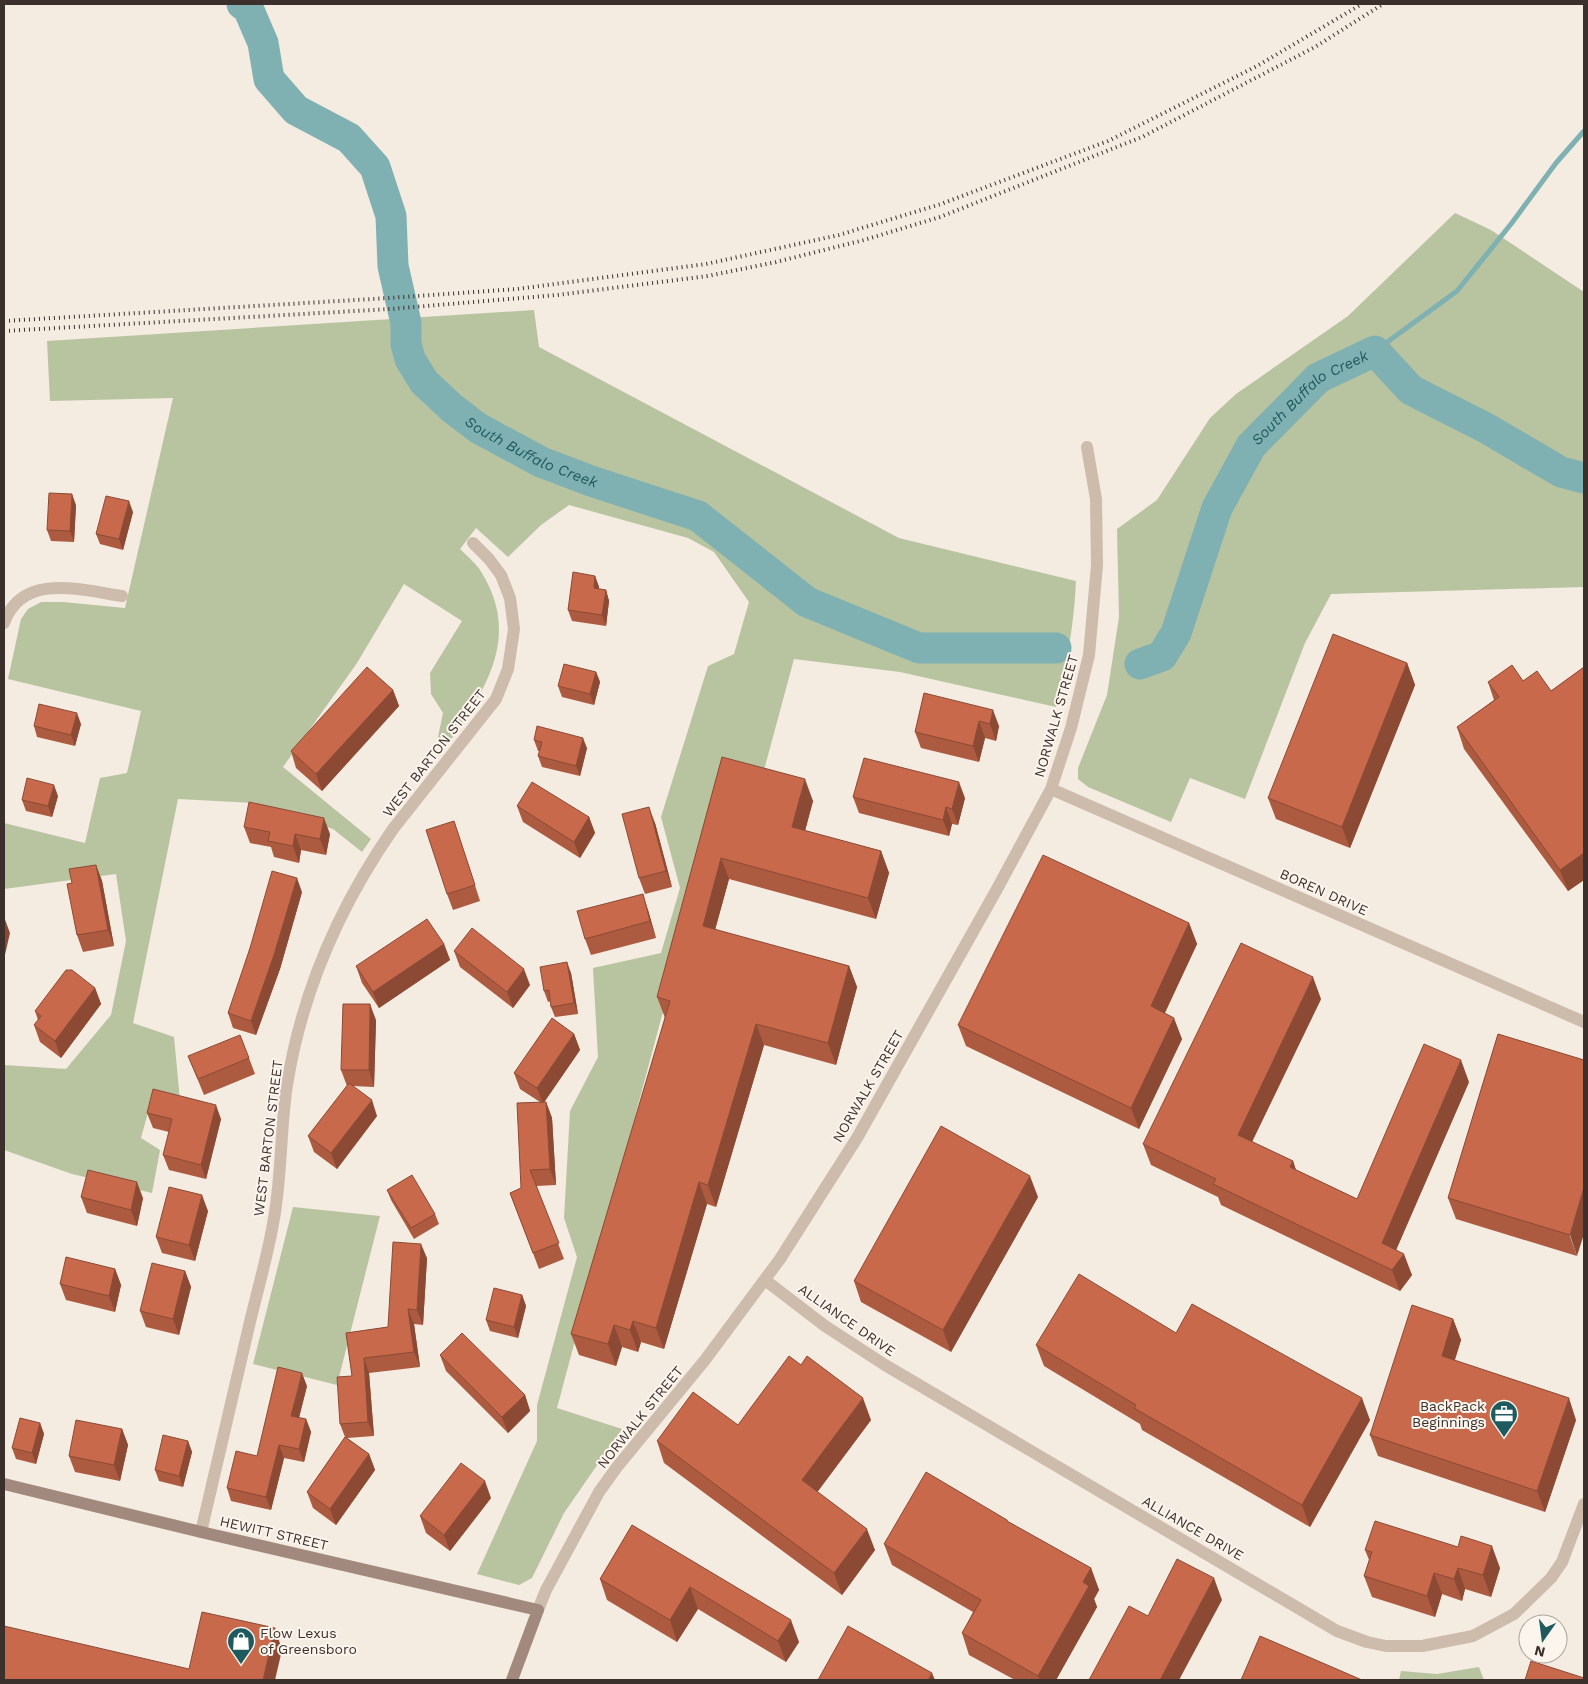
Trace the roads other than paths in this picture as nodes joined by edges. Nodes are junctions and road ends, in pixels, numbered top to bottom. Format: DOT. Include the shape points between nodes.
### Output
graph roads {
  1 [pos="1087,447"];
  2 [pos="473,543"];
  3 [pos="122,596"];
  4 [pos="4,623"];
  5 [pos="1051,790"];
  6 [pos="1584,1022"];
  7 [pos="765,1280"];
  8 [pos="4,1484"];
  9 [pos="1584,1504"];
  10 [pos="201,1532"];
  11 [pos="538,1610"];
  12 [pos="512,1680"];
  1 -- 5 [label="street, NORWALK STREET" via="1096,499 1097,565 1089,655"];
  2 -- 10 [label="street, WEST BARTON STREET" via="501,575 510,598 514,629 508,668 496,699 380,848 337,922 310,989 296,1034 287,1086 278,1188 268,1249"];
  3 -- 4 [label="street" via="74,588 48,588 31,592 17,601"];
  5 -- 6 [label="street, BOREN DRIVE"];
  5 -- 7 [label="street, NORWALK STREET" via="857,1138"];
  7 -- 9 [label="street, ALLIANCE DRIVE" via="825,1326 885,1365 1337,1630 1367,1642 1386,1646 1422,1646 1473,1636 1514,1614 1551,1578 1562,1562"];
  7 -- 11 [label="street, NORWALK STREET" via="599,1492"];
  8 -- 10 [label="street, HEWITT STREET"];
  10 -- 11 [label="street, HEWITT STREET"];
  11 -- 12 [label="street, NORWALK STREET"];
}
